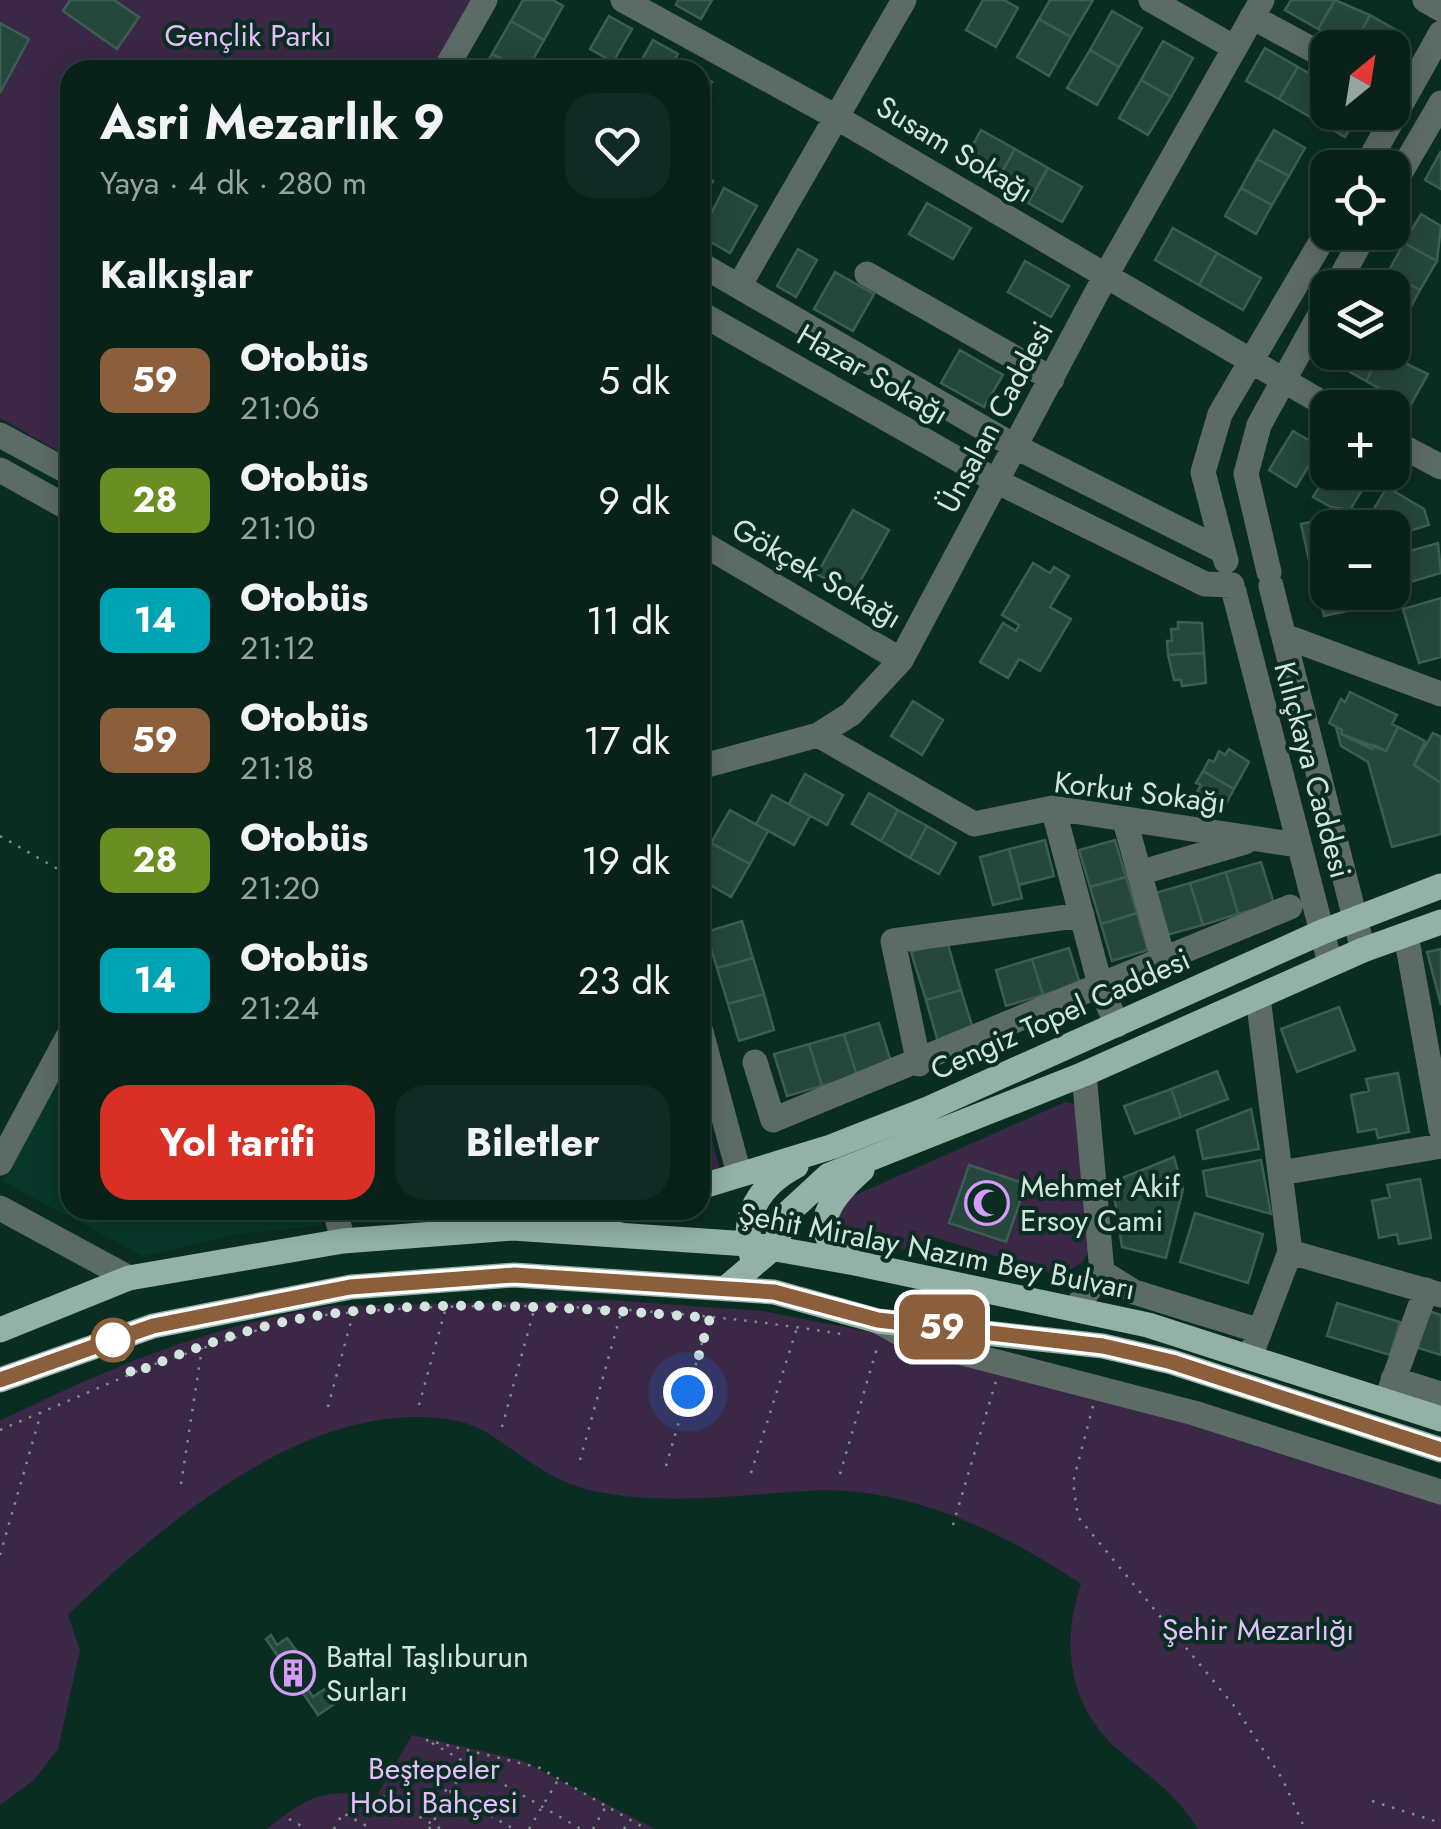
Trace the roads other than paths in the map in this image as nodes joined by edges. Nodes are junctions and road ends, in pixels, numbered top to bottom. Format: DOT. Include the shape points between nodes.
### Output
graph roads {
  1 [pos="485,0"];
  2 [pos="622,0"];
  3 [pos="904,0"];
  4 [pos="1150,0"];
  5 [pos="1426,0"];
  6 [pos="1257,9"];
  7 [pos="1441,9"];
  8 [pos="1441,33"];
  9 [pos="1310,46"];
  10 [pos="1234,48"];
  11 [pos="451,60"];
  12 [pos="1410,80"];
  13 [pos="1441,103"];
  14 [pos="836,116"];
  15 [pos="1410,156"];
  16 [pos="1316,250"];
  17 [pos="710,270"];
  18 [pos="868,274"];
  19 [pos="1105,277"];
  20 [pos="739,286"];
  21 [pos="710,319"];
  22 [pos="1310,331"];
  23 [pos="1249,363"];
  24 [pos="1052,380"];
  25 [pos="1281,380"];
  26 [pos="1310,396"];
  27 [pos="0,435"];
  28 [pos="1016,447"];
  29 [pos="1410,450"];
  30 [pos="1441,467"];
  31 [pos="60,468"];
  32 [pos="0,470"];
  33 [pos="998,482"];
  34 [pos="60,503"];
  35 [pos="710,548"];
  36 [pos="1223,551"];
  37 [pos="1270,579"];
  38 [pos="1232,585"];
  39 [pos="1286,637"];
  40 [pos="902,660"];
  41 [pos="1441,694"];
  42 [pos="818,735"];
  43 [pos="710,763"];
  44 [pos="1053,808"];
  45 [pos="1125,821"];
  46 [pos="1254,839"];
  47 [pos="1298,845"];
  48 [pos="1139,873"];
  49 [pos="1441,886"];
  50 [pos="1290,907"];
  51 [pos="1082,915"];
  52 [pos="1358,918"];
  53 [pos="1441,922"];
  54 [pos="1322,932"];
  55 [pos="1406,934"];
  56 [pos="1362,950"];
  57 [pos="1164,962"];
  58 [pos="1330,963"];
  59 [pos="1101,988"];
  60 [pos="1258,997"];
  61 [pos="1117,1025"];
  62 [pos="60,1052"];
  63 [pos="755,1062"];
  64 [pos="919,1064"];
  65 [pos="710,1065"];
  66 [pos="1084,1074"];
  67 [pos="1441,1129"];
  68 [pos="1441,1146"];
  69 [pos="831,1147"];
  70 [pos="876,1158"];
  71 [pos="0,1163"];
  72 [pos="1280,1173"];
  73 [pos="739,1174"];
  74 [pos="710,1183"];
  75 [pos="0,1208"];
  76 [pos="338,1220"];
  77 [pos="503,1220"];
  78 [pos="518,1220"];
  79 [pos="342,1240"];
  80 [pos="1290,1252"];
  81 [pos="758,1254"];
  82 [pos="855,1263"];
  83 [pos="1102,1272"];
  84 [pos="129,1278"];
  85 [pos="726,1288"];
  86 [pos="774,1292"];
  87 [pos="1433,1293"];
  88 [pos="1075,1310"];
  89 [pos="0,1330"];
  90 [pos="879,1331"];
  91 [pos="1260,1331"];
  92 [pos="1250,1357"];
  93 [pos="0,1380"];
  94 [pos="1390,1390"];
  95 [pos="1441,1394"];
  96 [pos="1441,1419"];
  97 [pos="1441,1450"];
  98 [pos="1441,1492"];
  1 -- 11 [label="street"];
  2 -- 14 [label="street, Susam Sokağı"];
  3 -- 14 [label="street"];
  4 -- 10 [label="street"];
  5 -- 7 [label="street"];
  6 -- 9 [label="street"];
  6 -- 10 [label="street, Ünsalan Caddesi"];
  8 -- 12 [label="street"];
  10 -- 19 [label="street, Ünsalan Caddesi"];
  13 -- 15 [label="street"];
  14 -- 19 [label="street, Susam Sokağı"];
  14 -- 20 [label="street"];
  16 -- 23 [label="street, Kılıçkaya Caddesi"];
  17 -- 20 [label="street, Hazar Sokağı"];
  18 -- 24 [label="street"];
  19 -- 23 [label="street, Susam Sokağı"];
  19 -- 24 [label="street, Ünsalan Caddesi"];
  20 -- 28 [label="street, Hazar Sokağı"];
  21 -- 33 [label="street, Hazar Sokağı"];
  22 -- 25 [label="street, Kılıçkaya Caddesi"];
  23 -- 25 [label="street, Susam Sokağı"];
  23 -- 36 [label="street, Kılıçkaya Caddesi" via="1220,414 1203,472"];
  24 -- 28 [label="street, Ünsalan Caddesi"];
  25 -- 26 [label="street, Susam Sokağı"];
  25 -- 37 [label="street, Kılıçkaya Caddesi" via="1259,424 1246,474"];
  27 -- 31 [label="street"];
  28 -- 33 [label="street, Ünsalan Caddesi"];
  28 -- 36 [label="street, Hazar Sokağı"];
  29 -- 30 [label="street"];
  32 -- 34 [label="street"];
  33 -- 38 [label="street, Hazar Sokağı" via="1205,584"];
  33 -- 40 [label="street, Ünsalan Caddesi"];
  35 -- 40 [label="street, Gökçek Sokağı"];
  36 -- 38 [label="street, Kılıçkaya Caddesi"];
  37 -- 38 [label="street" via="1264,598 1251,602"];
  37 -- 39 [label="street, Kılıçkaya Caddesi"];
  38 -- 47 [label="street, Kılıçkaya Caddesi"];
  39 -- 41 [label="street"];
  39 -- 52 [label="street, Kılıçkaya Caddesi"];
  40 -- 42 [label="street, Ünsalan Caddesi" via="851,714"];
  42 -- 43 [label="street, Ünsalan Caddesi"];
  42 -- 44 [label="street, Korkut Sokağı" via="974,824"];
  44 -- 45 [label="street, Korkut Sokağı"];
  44 -- 51 [label="street"];
  45 -- 46 [label="street, Korkut Sokağı"];
  45 -- 48 [label="street"];
  46 -- 47 [label="street, Korkut Sokağı"];
  46 -- 48 [label="street"];
  47 -- 54 [label="street, Kılıçkaya Caddesi"];
  48 -- 57 [label="street"];
  49 -- 52 [label="main road, Cengiz Topel Caddesi"];
  50 -- 57 [label="street"];
  51 -- 59 [label="street"];
  51 -- 64 [label="street" via="893,941"];
  52 -- 54 [label="main road, Cengiz Topel Caddesi"];
  52 -- 56 [label="street, Kılıçkaya Caddesi"];
  53 -- 55 [label="main road, Cengiz Topel Caddesi"];
  54 -- 58 [label="street, Kılıçkaya Caddesi"];
  54 -- 61 [label="main road, Cengiz Topel Caddesi"];
  55 -- 56 [label="main road, Cengiz Topel Caddesi"];
  55 -- 67 [label="street"];
  56 -- 58 [label="main road, Cengiz Topel Caddesi"];
  57 -- 59 [label="street"];
  58 -- 60 [label="main road, Cengiz Topel Caddesi"];
  59 -- 61 [label="street"];
  59 -- 64 [label="street"];
  60 -- 66 [label="main road, Cengiz Topel Caddesi"];
  60 -- 72 [label="street"];
  61 -- 69 [label="main road, Cengiz Topel Caddesi"];
  62 -- 71 [label="street"];
  63 -- 64 [label="street" via="773,1120"];
  65 -- 73 [label="street"];
  66 -- 70 [label="main road, Cengiz Topel Caddesi"];
  66 -- 83 [label="street"];
  68 -- 72 [label="street"];
  69 -- 73 [label="main road, Cengiz Topel Caddesi"];
  69 -- 81 [label="main road" via="778,1175 761,1193 749,1216"];
  70 -- 81 [label="main road, Cengiz Topel Caddesi" via="808,1190"];
  70 -- 82 [label="main road" via="827,1207 834,1246"];
  72 -- 80 [label="street"];
  73 -- 74 [label="main road, Cengiz Topel Caddesi"];
  75 -- 84 [label="street"];
  76 -- 79 [label="street"];
  77 -- 79 [label="main road, Şehit Miralay Nazım Bey Bulvarı"];
  78 -- 81 [label="main road, Şehit Miralay Nazım Bey Bulvarı"];
  79 -- 84 [label="main road, Şehit Miralay Nazım Bey Bulvarı"];
  80 -- 87 [label="street"];
  80 -- 91 [label="street"];
  81 -- 82 [label="main road, Şehit Miralay Nazım Bey Bulvarı"];
  81 -- 85 [label="main road"];
  81 -- 86 [label="main road"];
  82 -- 88 [label="main road, Şehit Miralay Nazım Bey Bulvarı"];
  83 -- 88 [label="street"];
  83 -- 91 [label="street" via="1134,1292"];
  84 -- 89 [label="main road, Şehit Miralay Nazım Bey Bulvarı"];
  85 -- 86 [label="main road, Şehit Miralay Nazım Bey Bulvarı"];
  85 -- 93 [label="main road, Şehit Miralay Nazım Bey Bulvarı" via="514,1275 350,1287 153,1326"];
  86 -- 90 [label="main road, Şehit Miralay Nazım Bey Bulvarı"];
  87 -- 94 [label="street"];
  88 -- 92 [label="main road, Şehit Miralay Nazım Bey Bulvarı"];
  90 -- 97 [label="main road, Şehit Miralay Nazım Bey Bulvarı" via="1064,1339 1138,1353"];
  90 -- 98 [label="street" via="1099,1386"];
  91 -- 92 [label="street"];
  92 -- 94 [label="main road, Şehit Miralay Nazım Bey Bulvarı"];
  94 -- 95 [label="street"];
  94 -- 96 [label="main road, Şehit Miralay Nazım Bey Bulvarı"];
}
